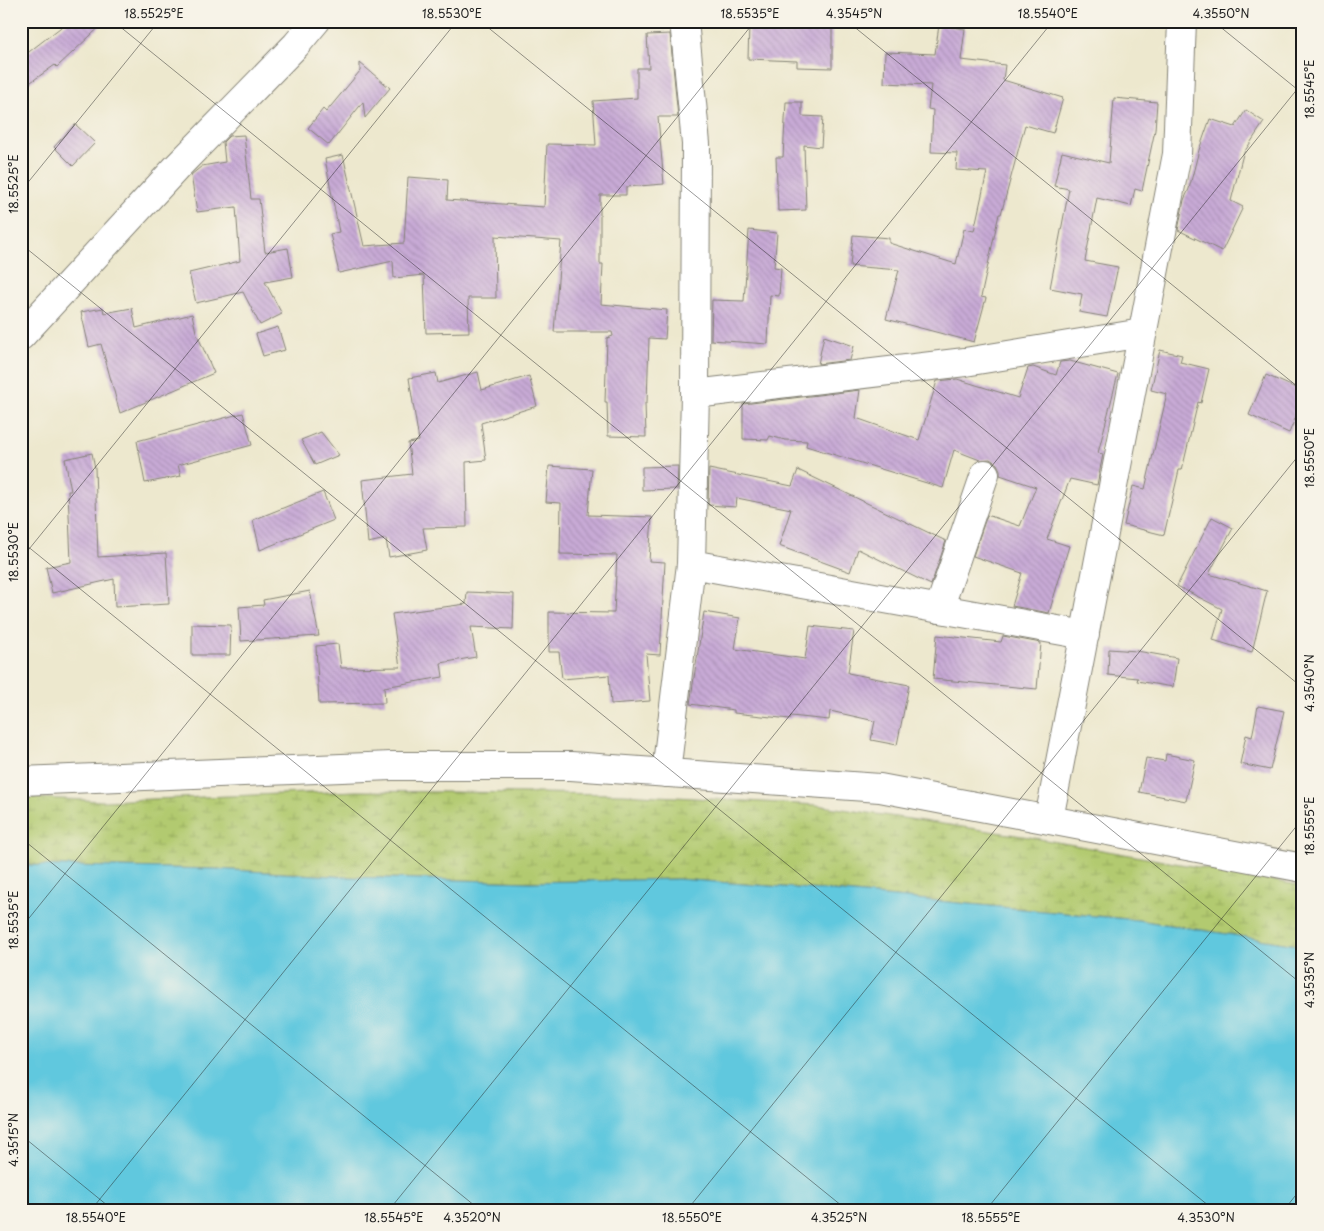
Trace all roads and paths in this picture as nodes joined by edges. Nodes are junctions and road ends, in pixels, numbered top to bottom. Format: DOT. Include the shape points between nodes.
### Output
graph roads {
  1 [pos="316,21"];
  2 [pos="684,21"];
  3 [pos="1182,21"];
  4 [pos="1142,333"];
  5 [pos="21,336"];
  6 [pos="695,394"];
  7 [pos="986,474"];
  8 [pos="690,564"];
  9 [pos="939,608"];
  10 [pos="1084,635"];
  11 [pos="666,773"];
  12 [pos="21,781"];
  13 [pos="1049,820"];
  14 [pos="1303,868"];
  1 -- 5 [label="street"];
  2 -- 6 [label="street" via="696,144"];
  3 -- 4 [label="street" via="1176,154"];
  4 -- 6 [label="street" via="965,362"];
  4 -- 10 [label="street"];
  6 -- 8 [label="street"];
  7 -- 9 [label="street"];
  8 -- 9 [label="street"];
  8 -- 11 [label="street"];
  9 -- 10 [label="street"];
  10 -- 13 [label="street"];
  11 -- 12 [label="street" via="571,766 392,766"];
  11 -- 13 [label="street" via="880,788"];
  13 -- 14 [label="street"];
}
